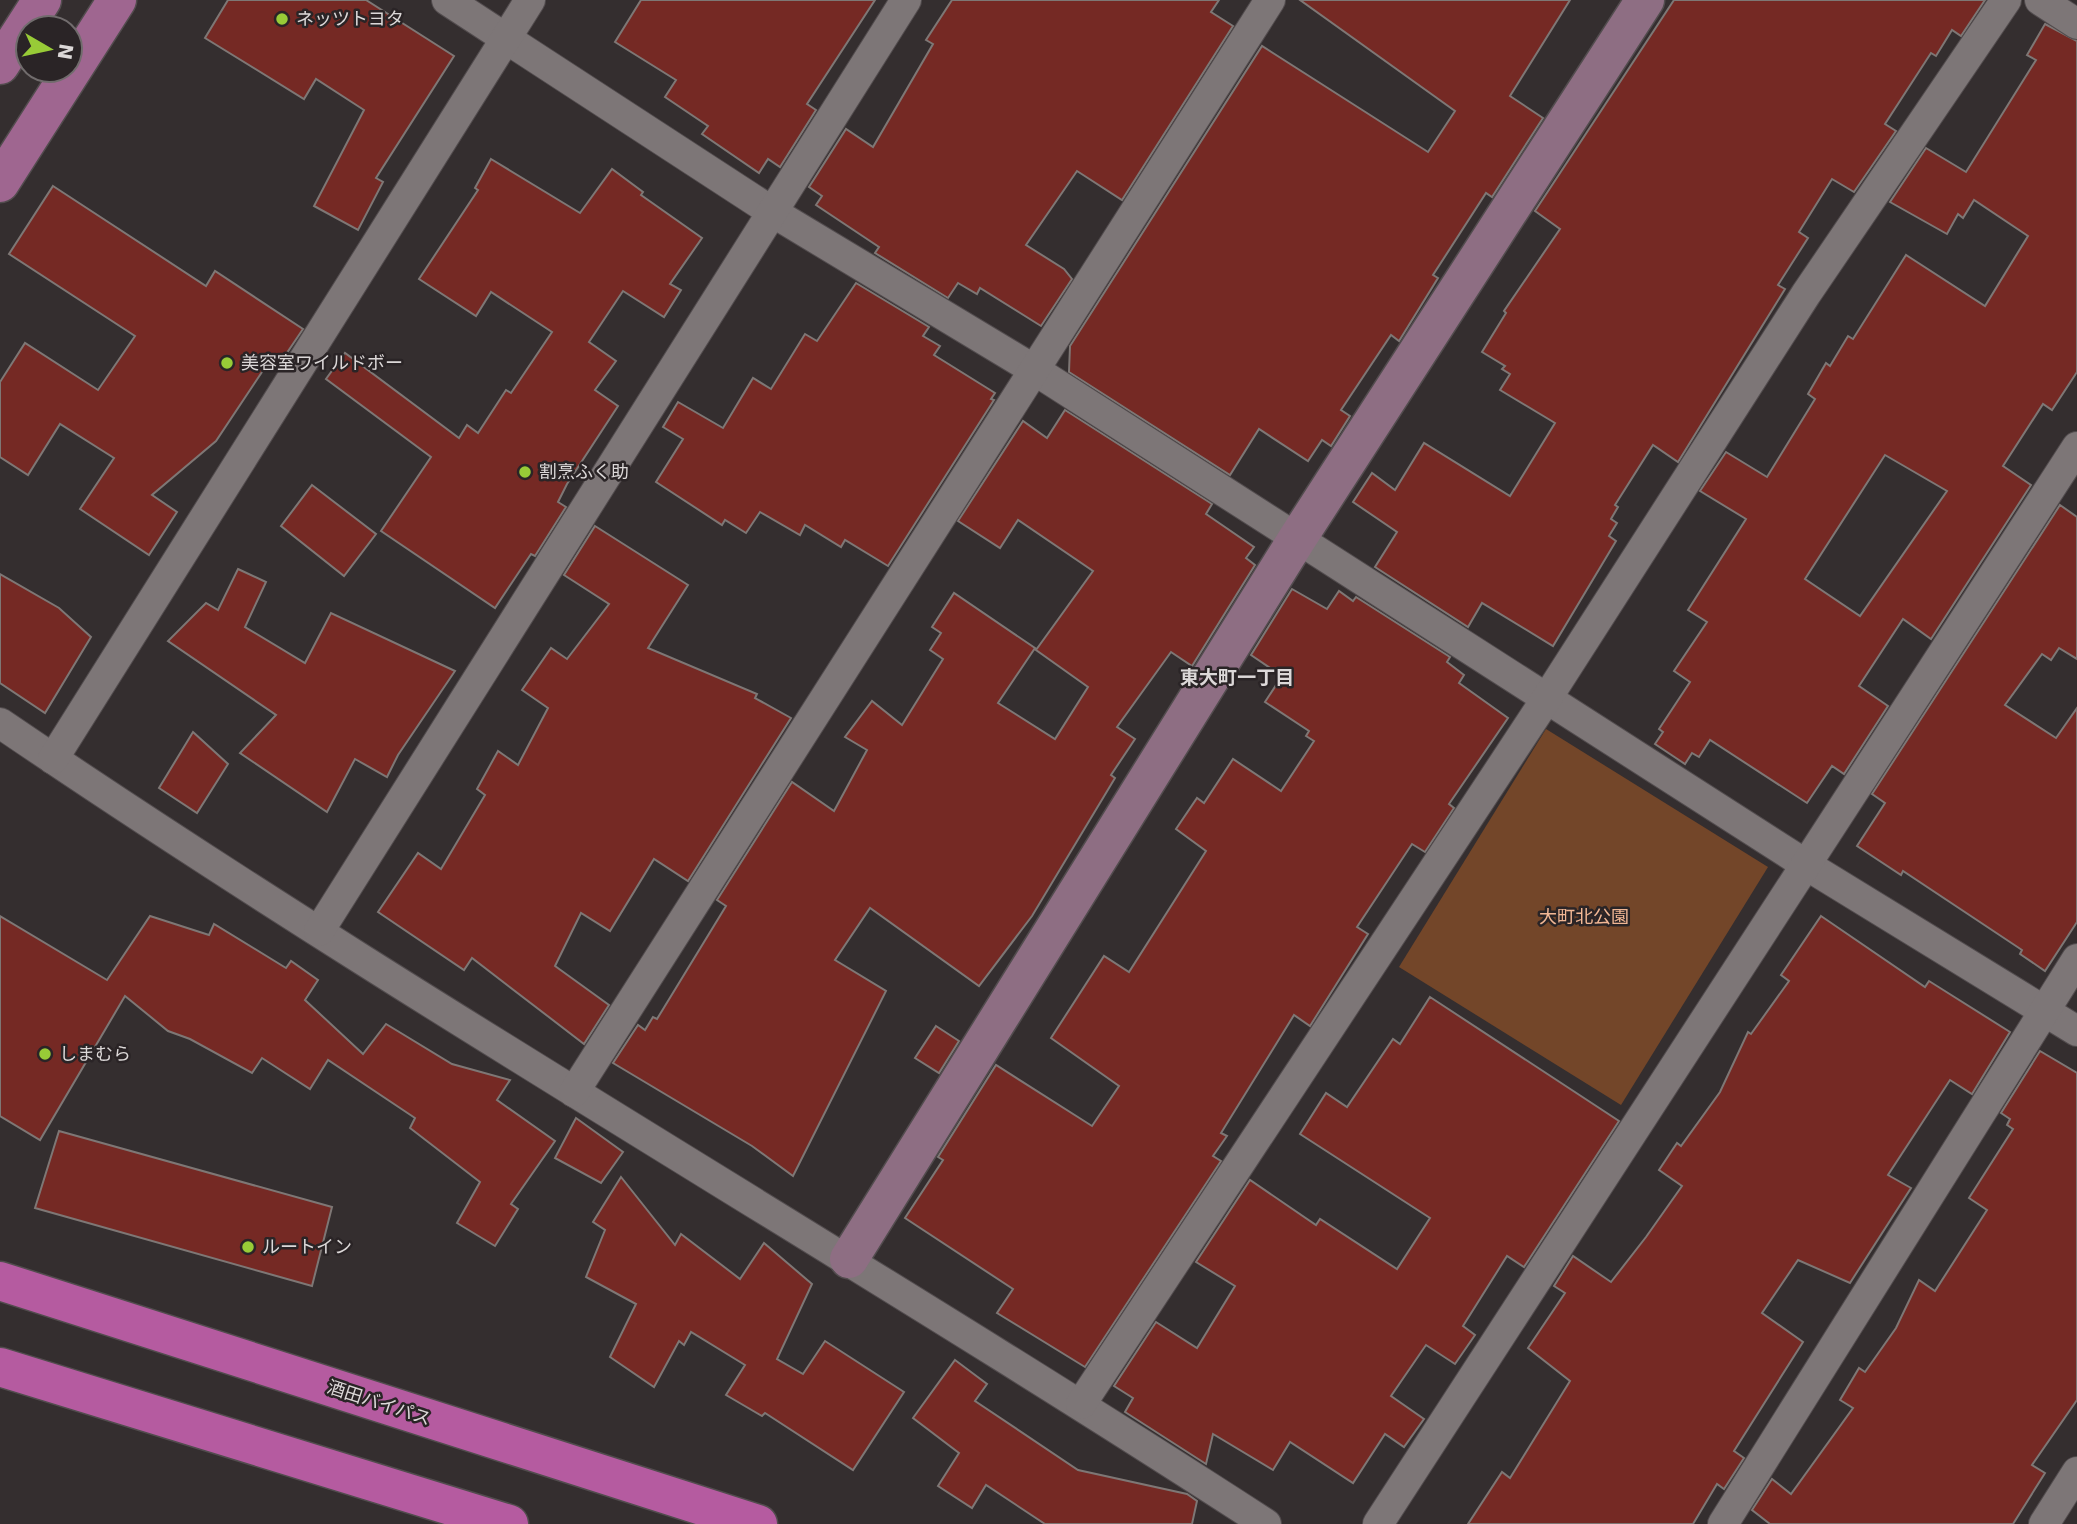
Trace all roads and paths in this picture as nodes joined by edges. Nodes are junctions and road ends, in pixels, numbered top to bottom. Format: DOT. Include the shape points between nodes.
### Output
graph roads {
  1 [pos="42,0"];
  2 [pos="117,0"];
  3 [pos="447,0"];
  4 [pos="530,0"];
  5 [pos="906,0"];
  6 [pos="1270,0"];
  7 [pos="1645,0"];
  8 [pos="2006,0"];
  9 [pos="2040,0"];
  10 [pos="2077,24"];
  11 [pos="505,39"];
  12 [pos="0,65"];
  13 [pos="0,183"];
  14 [pos="774,213"];
  15 [pos="1033,369"];
  16 [pos="2077,447"];
  17 [pos="1297,539"];
  18 [pos="1547,698"];
  19 [pos="0,723"];
  20 [pos="53,759"];
  21 [pos="1808,866"];
  22 [pos="319,931"];
  23 [pos="2077,959"];
  24 [pos="2045,1009"];
  25 [pos="2077,1031"];
  26 [pos="573,1092"];
  27 [pos="849,1259"];
  28 [pos="0,1281"];
  29 [pos="0,1367"];
  30 [pos="1081,1404"];
  31 [pos="2077,1472"];
  32 [pos="509,1524"];
  33 [pos="758,1524"];
  34 [pos="1266,1524"];
  35 [pos="1378,1524"];
  36 [pos="1723,1524"];
  37 [pos="2043,1524"];
  1 -- 12 [label="main road"];
  2 -- 13 [label="main road"];
  3 -- 11 [label="street"];
  4 -- 11 [label="street"];
  5 -- 14 [label="street"];
  6 -- 15 [label="street"];
  7 -- 17 [label="street"];
  8 -- 18 [label="street" via="1806,294"];
  9 -- 10 [label="street"];
  11 -- 14 [label="street"];
  11 -- 20 [label="street"];
  14 -- 15 [label="street"];
  14 -- 22 [label="street"];
  15 -- 17 [label="street"];
  15 -- 26 [label="street"];
  16 -- 21 [label="street"];
  17 -- 18 [label="street"];
  17 -- 27 [label="street"];
  18 -- 21 [label="street"];
  18 -- 30 [label="street"];
  19 -- 20 [label="street"];
  20 -- 22 [label="street"];
  21 -- 24 [label="street"];
  21 -- 35 [label="street"];
  22 -- 26 [label="street"];
  23 -- 24 [label="street"];
  24 -- 25 [label="street"];
  24 -- 36 [label="street"];
  26 -- 27 [label="street"];
  27 -- 30 [label="street"];
  28 -- 33 [label="highway, 酒田バイパス"];
  29 -- 32 [label="highway"];
  30 -- 34 [label="street"];
  31 -- 37 [label="street"];
}
